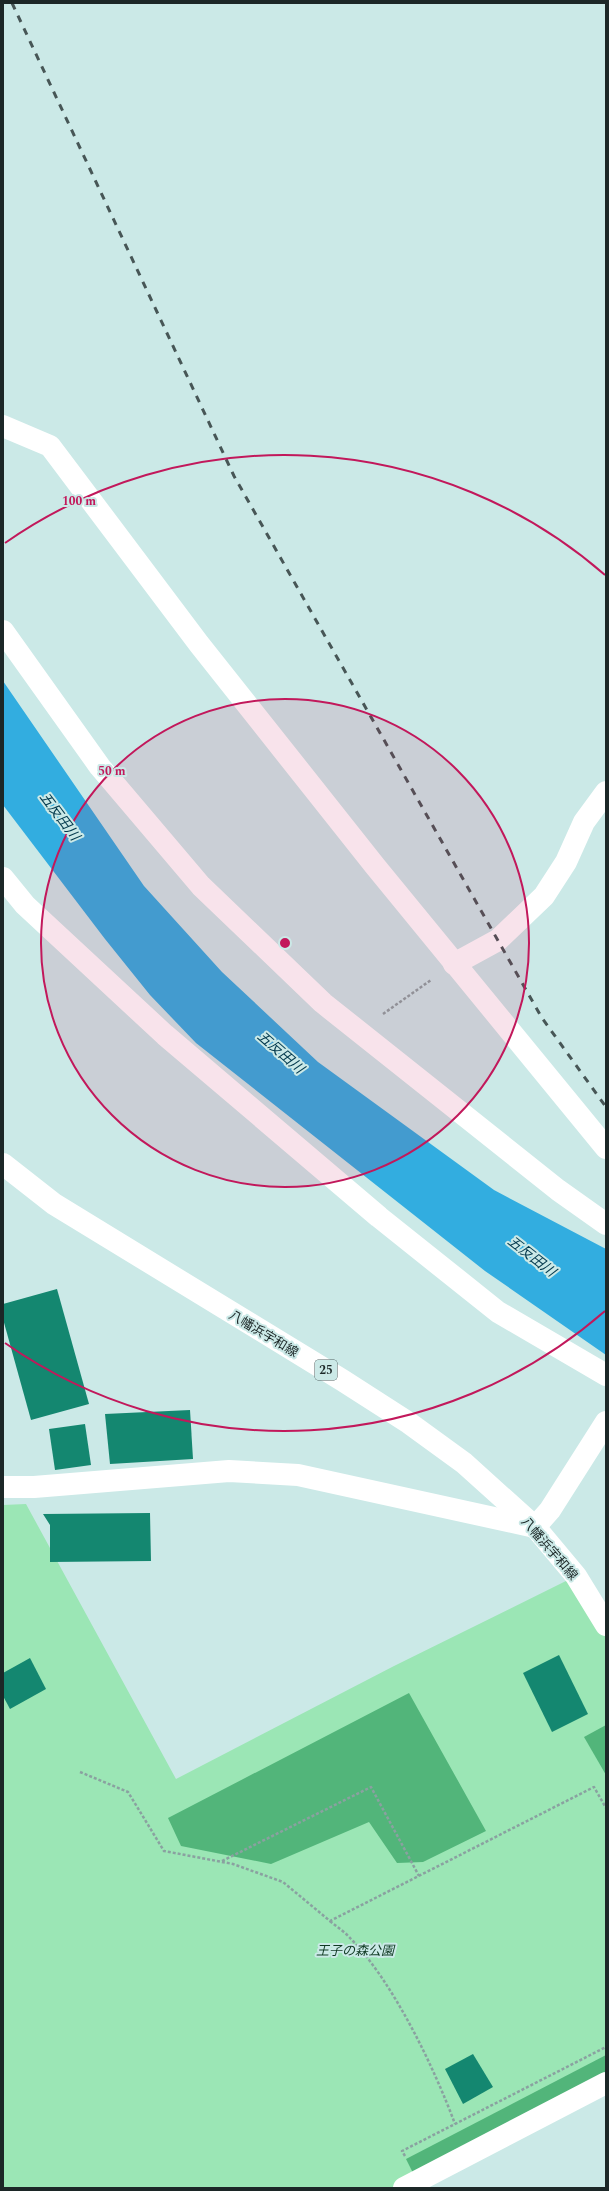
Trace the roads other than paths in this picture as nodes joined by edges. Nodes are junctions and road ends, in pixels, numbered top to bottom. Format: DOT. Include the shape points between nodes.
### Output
graph roads {
  1 [pos="3,426"];
  2 [pos="3,631"];
  3 [pos="606,792"];
  4 [pos="3,878"];
  5 [pos="454,964"];
  6 [pos="606,1148"];
  7 [pos="3,1164"];
  8 [pos="606,1224"];
  9 [pos="606,1375"];
  10 [pos="606,1422"];
  11 [pos="3,1487"];
  12 [pos="535,1527"];
  13 [pos="606,1625"];
  14 [pos="606,2083"];
  15 [pos="411,2185"];
  1 -- 5 [label="street" via="50,446 199,644"];
  2 -- 8 [label="street" via="100,767 201,886 323,1003 558,1190"];
  3 -- 5 [label="street" via="584,822 566,862 544,896 498,940"];
  4 -- 9 [label="street" via="25,905 165,1035 379,1217 498,1312"];
  5 -- 6 [label="street"];
  7 -- 12 [label="street, 八幡浜宇和線 / 25" via="54,1204 410,1423 464,1463"];
  10 -- 12 [label="street" via="550,1510"];
  11 -- 12 [label="street" via="229,1471 298,1475"];
  12 -- 13 [label="street, 八幡浜宇和線 / 25" via="576,1576"];
  14 -- 15 [label="street"];
}
